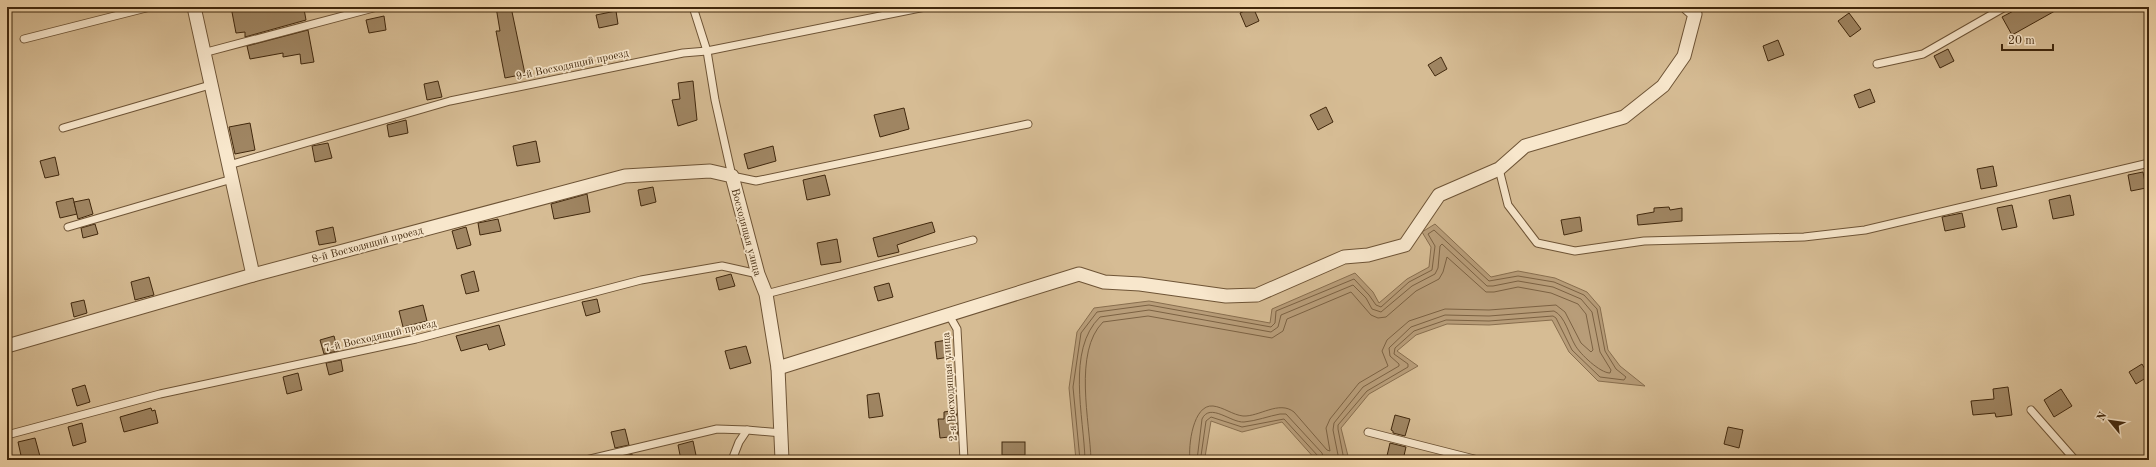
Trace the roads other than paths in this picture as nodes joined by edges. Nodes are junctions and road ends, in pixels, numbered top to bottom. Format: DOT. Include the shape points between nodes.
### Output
graph roads {
  1 [pos="150,7"];
  2 [pos="194,7"];
  3 [pos="377,7"];
  4 [pos="693,7"];
  5 [pos="925,7"];
  6 [pos="1686,7"];
  7 [pos="2005,7"];
  8 [pos="24,39"];
  9 [pos="707,51"];
  10 [pos="203,53"];
  11 [pos="1878,64"];
  12 [pos="210,85"];
  13 [pos="1028,124"];
  14 [pos="63,128"];
  15 [pos="2149,163"];
  16 [pos="229,166"];
  17 [pos="1499,169"];
  18 [pos="732,176"];
  19 [pos="232,179"];
  20 [pos="68,228"];
  21 [pos="973,240"];
  22 [pos="758,274"];
  23 [pos="254,275"];
  24 [pos="766,294"];
  25 [pos="948,315"];
  26 [pos="7,346"];
  27 [pos="778,368"];
  28 [pos="2031,410"];
  29 [pos="748,430"];
  30 [pos="1368,432"];
  31 [pos="782,433"];
  32 [pos="7,435"];
  33 [pos="586,460"];
  34 [pos="732,460"];
  35 [pos="782,460"];
  36 [pos="964,460"];
  37 [pos="1478,460"];
  38 [pos="2075,460"];
  1 -- 8 [label="lane"];
  2 -- 10 [label="street"];
  3 -- 10 [label="lane"];
  4 -- 9 [label="lane, Восходящая улица"];
  5 -- 9 [label="lane, 9-й Восходящий проезд"];
  6 -- 17 [label="street" via="1695,14 1684,56 1663,86 1624,117 1525,146"];
  7 -- 11 [label="lane" via="1923,54"];
  9 -- 16 [label="lane, 9-й Восходящий проезд" via="683,53 450,101"];
  9 -- 18 [label="lane, Восходящая улица"];
  10 -- 12 [label="street"];
  12 -- 14 [label="lane"];
  12 -- 16 [label="street"];
  13 -- 18 [label="lane" via="756,181"];
  15 -- 17 [label="lane" via="1865,230 1804,237 1644,241 1575,251 1537,243 1508,206"];
  16 -- 19 [label="street"];
  17 -- 25 [label="street" via="1439,194 1405,245 1344,257 1257,295 1226,296 1140,284 1104,282 1079,274"];
  18 -- 22 [label="street, Восходящая улица"];
  18 -- 23 [label="street, 8-й Восходящий проезд" via="710,171 625,176"];
  19 -- 20 [label="lane"];
  19 -- 23 [label="street"];
  21 -- 24 [label="lane"];
  22 -- 24 [label="street, Восходящая улица"];
  22 -- 32 [label="lane, 7-й Восходящий проезд" via="722,266 641,280 416,340 160,394"];
  23 -- 26 [label="street, 8-й Восходящий проезд"];
  24 -- 27 [label="street, Восходящая улица"];
  25 -- 27 [label="street"];
  25 -- 36 [label="lane, 2-я Восходящая улица" via="957,329"];
  27 -- 31 [label="street, Восходящая улица"];
  28 -- 38 [label="lane"];
  29 -- 31 [label="lane"];
  29 -- 33 [label="lane" via="717,429"];
  29 -- 34 [label="lane" via="739,442"];
  30 -- 37 [label="lane"];
  31 -- 35 [label="street, Восходящая улица"];
}
